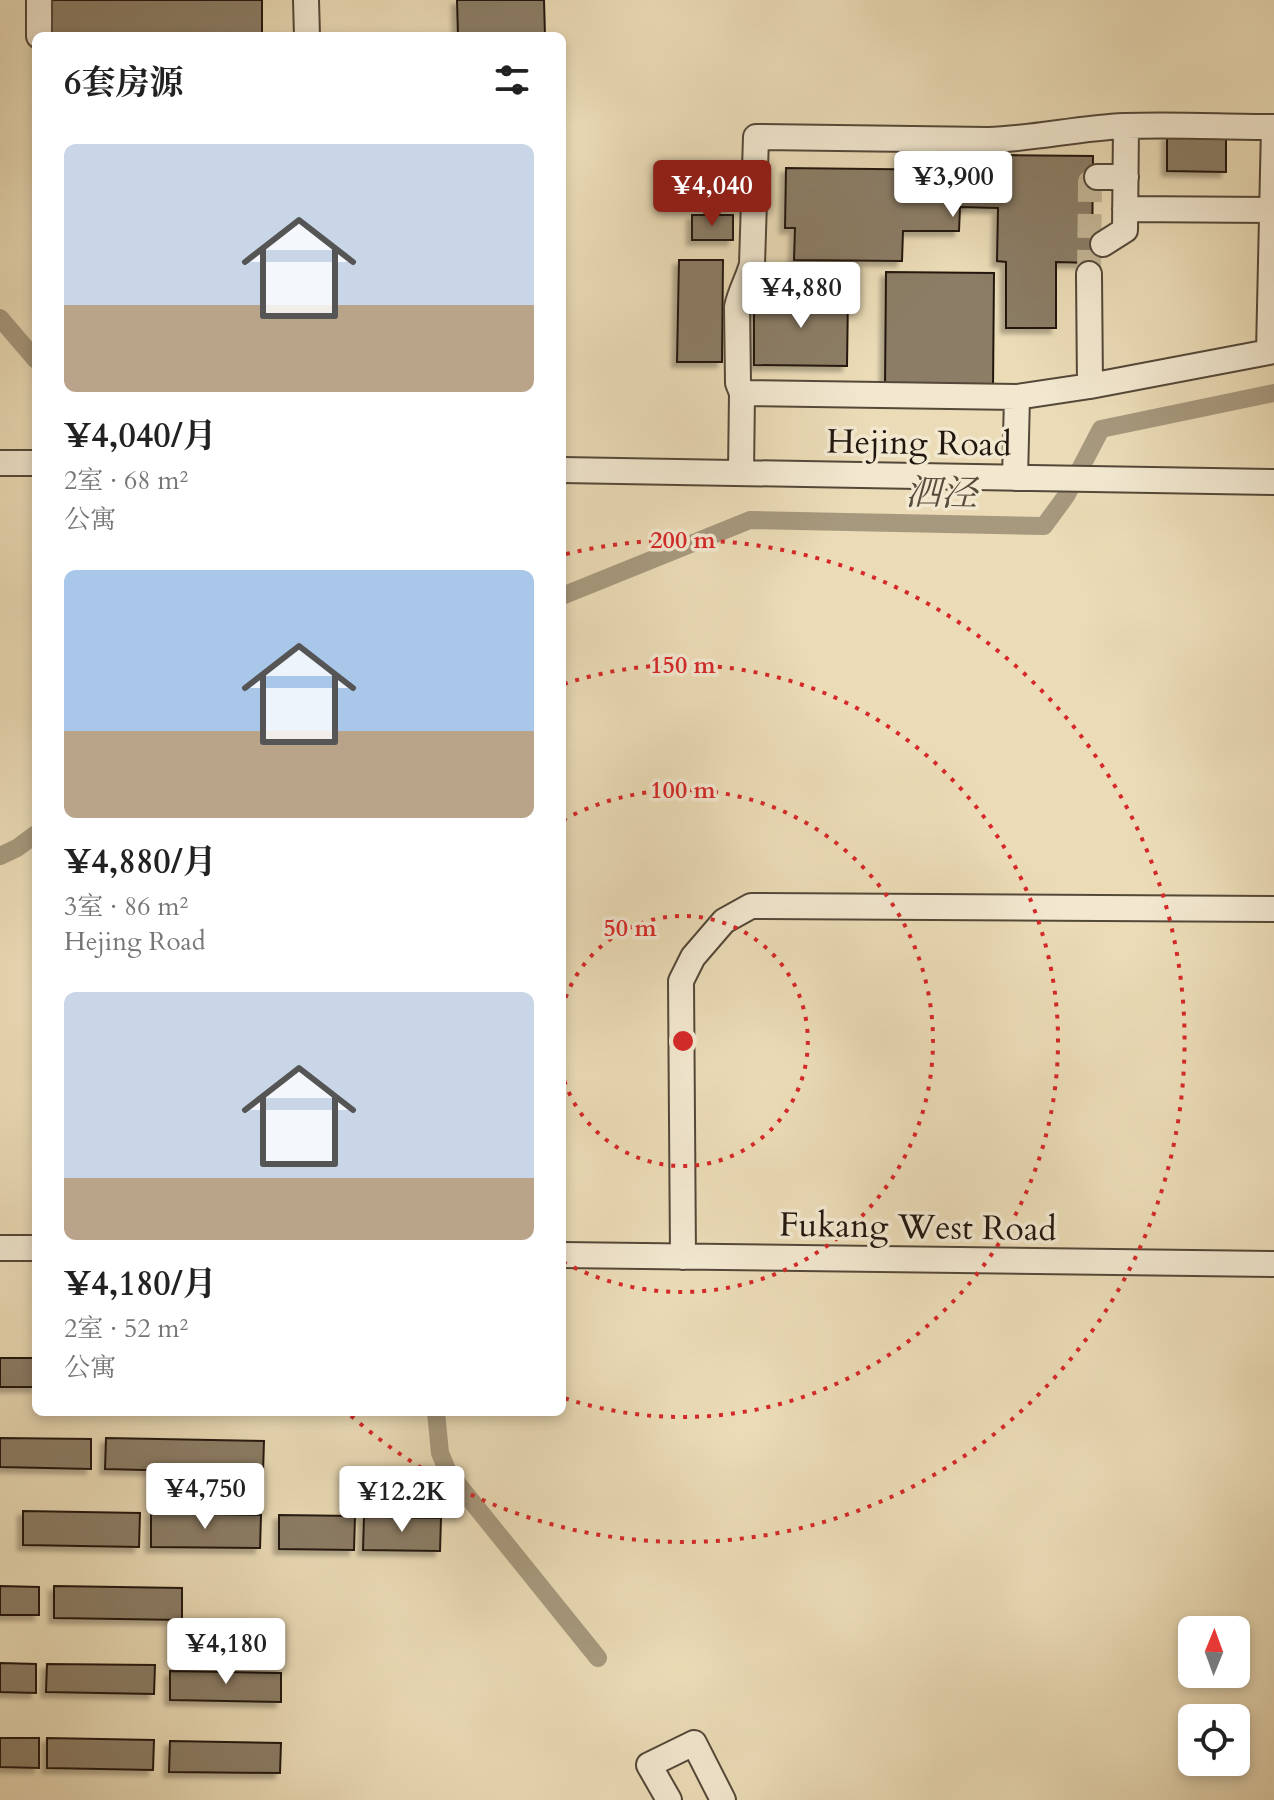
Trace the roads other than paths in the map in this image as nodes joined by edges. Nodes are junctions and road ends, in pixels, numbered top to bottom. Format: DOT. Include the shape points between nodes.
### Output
graph roads {
  1 [pos="39,0"];
  2 [pos="306,0"];
  3 [pos="39,32"];
  4 [pos="307,32"];
  5 [pos="1126,126"];
  6 [pos="1097,177"];
  7 [pos="1126,177"];
  8 [pos="1125,209"];
  9 [pos="1272,210"];
  10 [pos="1103,244"];
  11 [pos="1089,274"];
  12 [pos="1090,386"];
  13 [pos="742,393"];
  14 [pos="1017,397"];
  15 [pos="0,463"];
  16 [pos="32,463"];
  17 [pos="566,470"];
  18 [pos="741,473"];
  19 [pos="1015,478"];
  20 [pos="1274,482"];
  21 [pos="1274,909"];
  22 [pos="0,1248"];
  23 [pos="32,1248"];
  24 [pos="566,1255"];
  25 [pos="683,1257"];
  26 [pos="1274,1264"];
  27 [pos="669,1800"];
  28 [pos="723,1800"];
  1 -- 3 [label="street"];
  2 -- 4 [label="street"];
  5 -- 7 [label="street"];
  5 -- 9 [label="street" via="1274,127"];
  5 -- 13 [label="street" via="988,140 756,137 752,264 737,307"];
  6 -- 7 [label="street"];
  7 -- 8 [label="street"];
  8 -- 9 [label="street"];
  8 -- 10 [label="street" via="1125,230"];
  9 -- 12 [label="street" via="1269,352"];
  11 -- 12 [label="street"];
  12 -- 14 [label="street"];
  13 -- 14 [label="street"];
  13 -- 18 [label="street"];
  14 -- 19 [label="street"];
  15 -- 16 [label="street"];
  17 -- 18 [label="street, Hejing Road"];
  18 -- 19 [label="street, Hejing Road"];
  19 -- 20 [label="street, Hejing Road"];
  21 -- 25 [label="street" via="751,906 724,921 693,957 681,981"];
  22 -- 23 [label="street"];
  24 -- 25 [label="street, Fukang West Road"];
  25 -- 26 [label="street, Fukang West Road"];
  27 -- 28 [label="street" via="649,1765 694,1743"];
}
